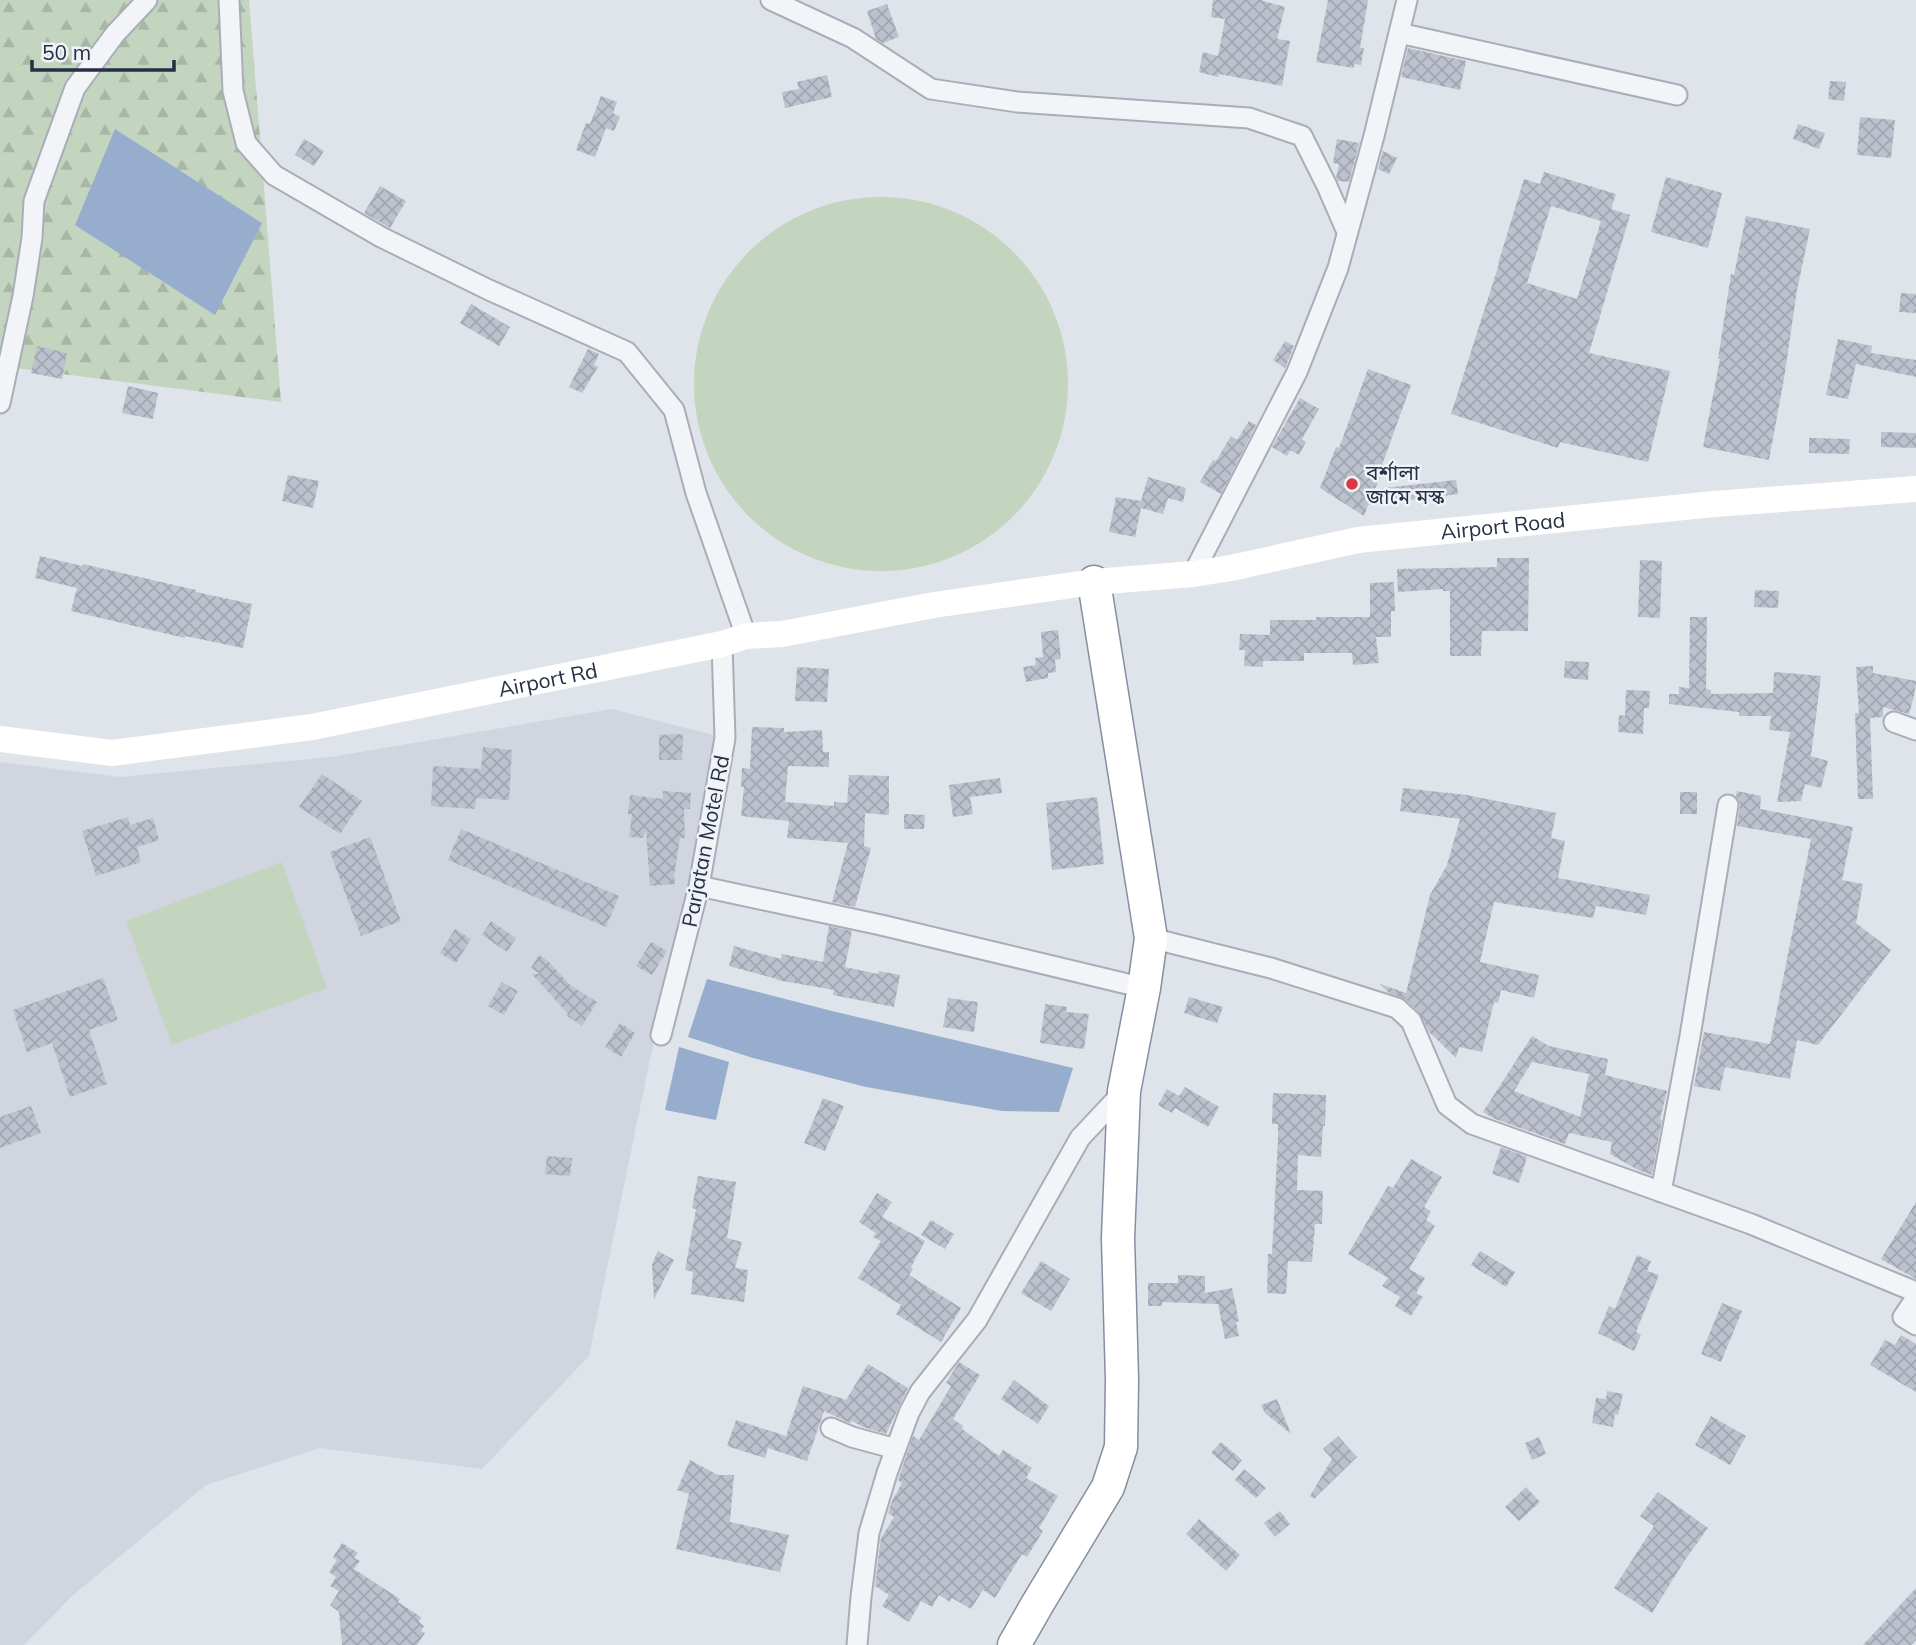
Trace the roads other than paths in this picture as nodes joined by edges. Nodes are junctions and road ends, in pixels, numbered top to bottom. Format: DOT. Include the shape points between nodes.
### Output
graph roads {
  1 [pos="147,0"];
  2 [pos="229,0"];
  3 [pos="771,0"];
  4 [pos="1407,0"];
  5 [pos="1399,33"];
  6 [pos="1677,94"];
  7 [pos="1347,232"];
  8 [pos="0,403"];
  9 [pos="1916,489"];
  10 [pos="1193,574"];
  11 [pos="1094,582"];
  12 [pos="734,640"];
  13 [pos="1894,722"];
  14 [pos="1916,730"];
  15 [pos="0,738"];
  16 [pos="1728,805"];
  17 [pos="699,886"];
  18 [pos="1151,938"];
  19 [pos="1144,988"];
  20 [pos="661,1035"];
  21 [pos="1124,1091"];
  22 [pos="1661,1192"];
  23 [pos="1916,1292"];
  24 [pos="1916,1298"];
  25 [pos="1916,1325"];
  26 [pos="831,1428"];
  27 [pos="897,1449"];
  28 [pos="857,1645"];
  29 [pos="1014,1645"];
  1 -- 8 [label="street" via="115,34 70,100 34,201 23,296"];
  2 -- 12 [label="street, Parjatan Motel Rd" via="233,91 246,143 274,175 381,237 627,352 674,410"];
  3 -- 7 [label="street" via="853,38 931,89 1017,102 1249,118 1302,136"];
  4 -- 5 [label="street"];
  5 -- 6 [label="street"];
  5 -- 7 [label="street"];
  7 -- 10 [label="street" via="1338,268 1297,372"];
  9 -- 10 [label="main road, Airport Road" via="1358,540"];
  10 -- 11 [label="main road, Airport Road"];
  11 -- 12 [label="main road, Airport Rd"];
  11 -- 18 [label="highway"];
  12 -- 15 [label="main road, Airport Rd" via="313,727 112,753"];
  12 -- 17 [label="street, Parjatan Motel Rd" via="725,738"];
  13 -- 14 [label="street"];
  16 -- 22 [label="street"];
  17 -- 19 [label="street"];
  17 -- 20 [label="street, Parjatan Motel Rd"];
  18 -- 19 [label="highway"];
  18 -- 22 [label="street" via="1270,968 1397,1008 1411,1021 1447,1105 1472,1124"];
  19 -- 21 [label="highway"];
  21 -- 27 [label="street" via="1080,1138 977,1320 920,1392"];
  21 -- 29 [label="highway" via="1118,1238 1121,1447 1108,1487"];
  22 -- 23 [label="street"];
  24 -- 25 [label="street" via="1903,1317"];
  26 -- 27 [label="street"];
  27 -- 28 [label="street" via="869,1533"];
}
